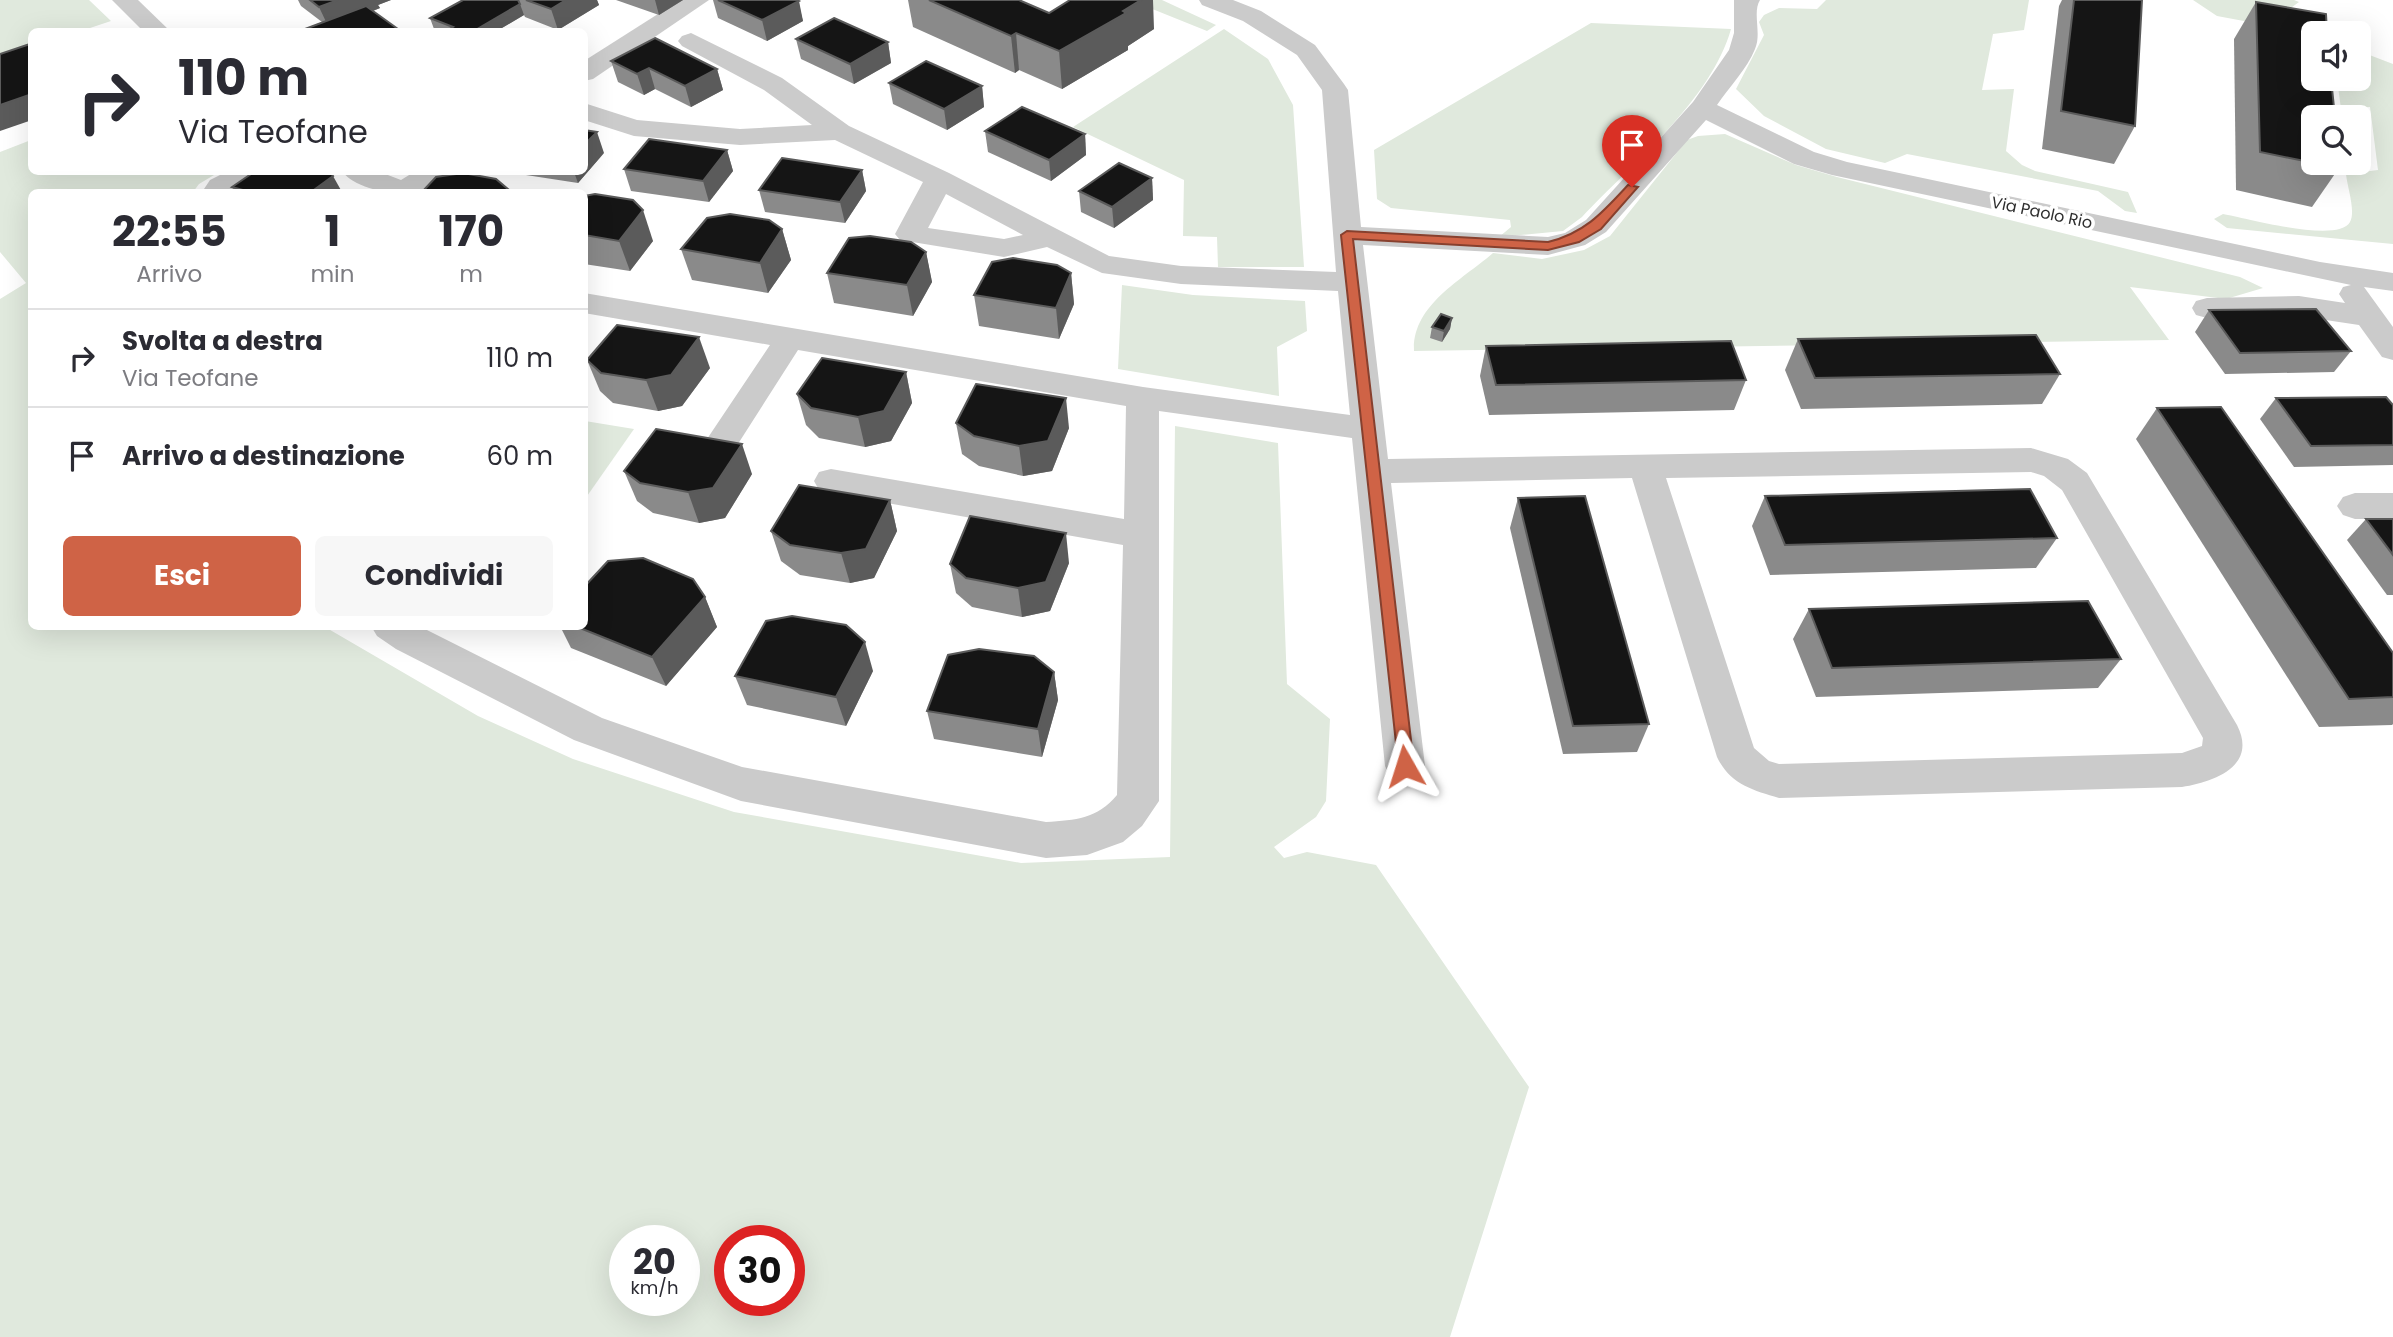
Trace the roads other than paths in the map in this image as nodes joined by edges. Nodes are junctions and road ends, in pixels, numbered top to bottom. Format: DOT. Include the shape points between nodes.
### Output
graph roads {
  1 [pos="124,0"];
  2 [pos="697,0"];
  3 [pos="1211,0"];
  4 [pos="1748,0"];
  5 [pos="155,28"];
  6 [pos="691,41"];
  7 [pos="588,70"];
  8 [pos="1702,108"];
  9 [pos="588,112"];
  10 [pos="839,132"];
  11 [pos="240,175"];
  12 [pos="364,175"];
  13 [pos="428,175"];
  14 [pos="939,179"];
  15 [pos="218,189"];
  16 [pos="397,189"];
  17 [pos="405,189"];
  18 [pos="1347,235"];
  19 [pos="1053,237"];
  20 [pos="2341,274"];
  21 [pos="1352,282"];
  22 [pos="2393,282"];
  23 [pos="588,304"];
  24 [pos="2207,308"];
  25 [pos="2368,316"];
  26 [pos="790,338"];
  27 [pos="2393,350"];
  28 [pos="1143,398"];
  29 [pos="1368,429"];
  30 [pos="724,439"];
  31 [pos="1645,466"];
  32 [pos="1373,471"];
  33 [pos="831,481"];
  34 [pos="2355,506"];
  35 [pos="2393,506"];
  36 [pos="1141,535"];
  37 [pos="396,630"];
  38 [pos="1405,766"];
  1 -- 5 [label="street"];
  2 -- 7 [label="street"];
  3 -- 18 [label="street" via="1252,16 1306,50 1335,90"];
  4 -- 8 [label="street" via="1742,50"];
  6 -- 10 [label="street" via="774,84"];
  8 -- 18 [label="street" via="1596,226 1575,239 1548,246"];
  8 -- 20 [label="street, Via Paolo Rio" via="1804,158 1842,169"];
  9 -- 10 [label="street" via="634,128 740,137"];
  10 -- 14 [label="street"];
  11 -- 15 [label="street"];
  12 -- 16 [label="street"];
  13 -- 17 [label="street"];
  14 -- 19 [label="street"];
  14 -- 19 [label="street" via="910,233 1004,248"];
  18 -- 21 [label="street"];
  19 -- 21 [label="street" via="1102,264 1137,271"];
  20 -- 22 [label="street, Via Paolo Rio"];
  20 -- 25 [label="street"];
  21 -- 29 [label="street"];
  23 -- 26 [label="street"];
  24 -- 25 [label="street" via="2299,306"];
  25 -- 27 [label="street"];
  26 -- 28 [label="street"];
  26 -- 30 [label="street"];
  28 -- 29 [label="street"];
  28 -- 36 [label="street"];
  29 -- 32 [label="street"];
  31 -- 31 [label="street" via="1737,757 1756,774 1779,781 2182,770 2206,766 2221,753 2223,737 2075,482 2056,467 2031,460"];
  31 -- 32 [label="street"];
  32 -- 38 [label="street"];
  33 -- 36 [label="street"];
  34 -- 35 [label="street"];
  36 -- 37 [label="street" via="1138,801 1120,824 1086,839 1046,840 741,784 588,729"];
}
